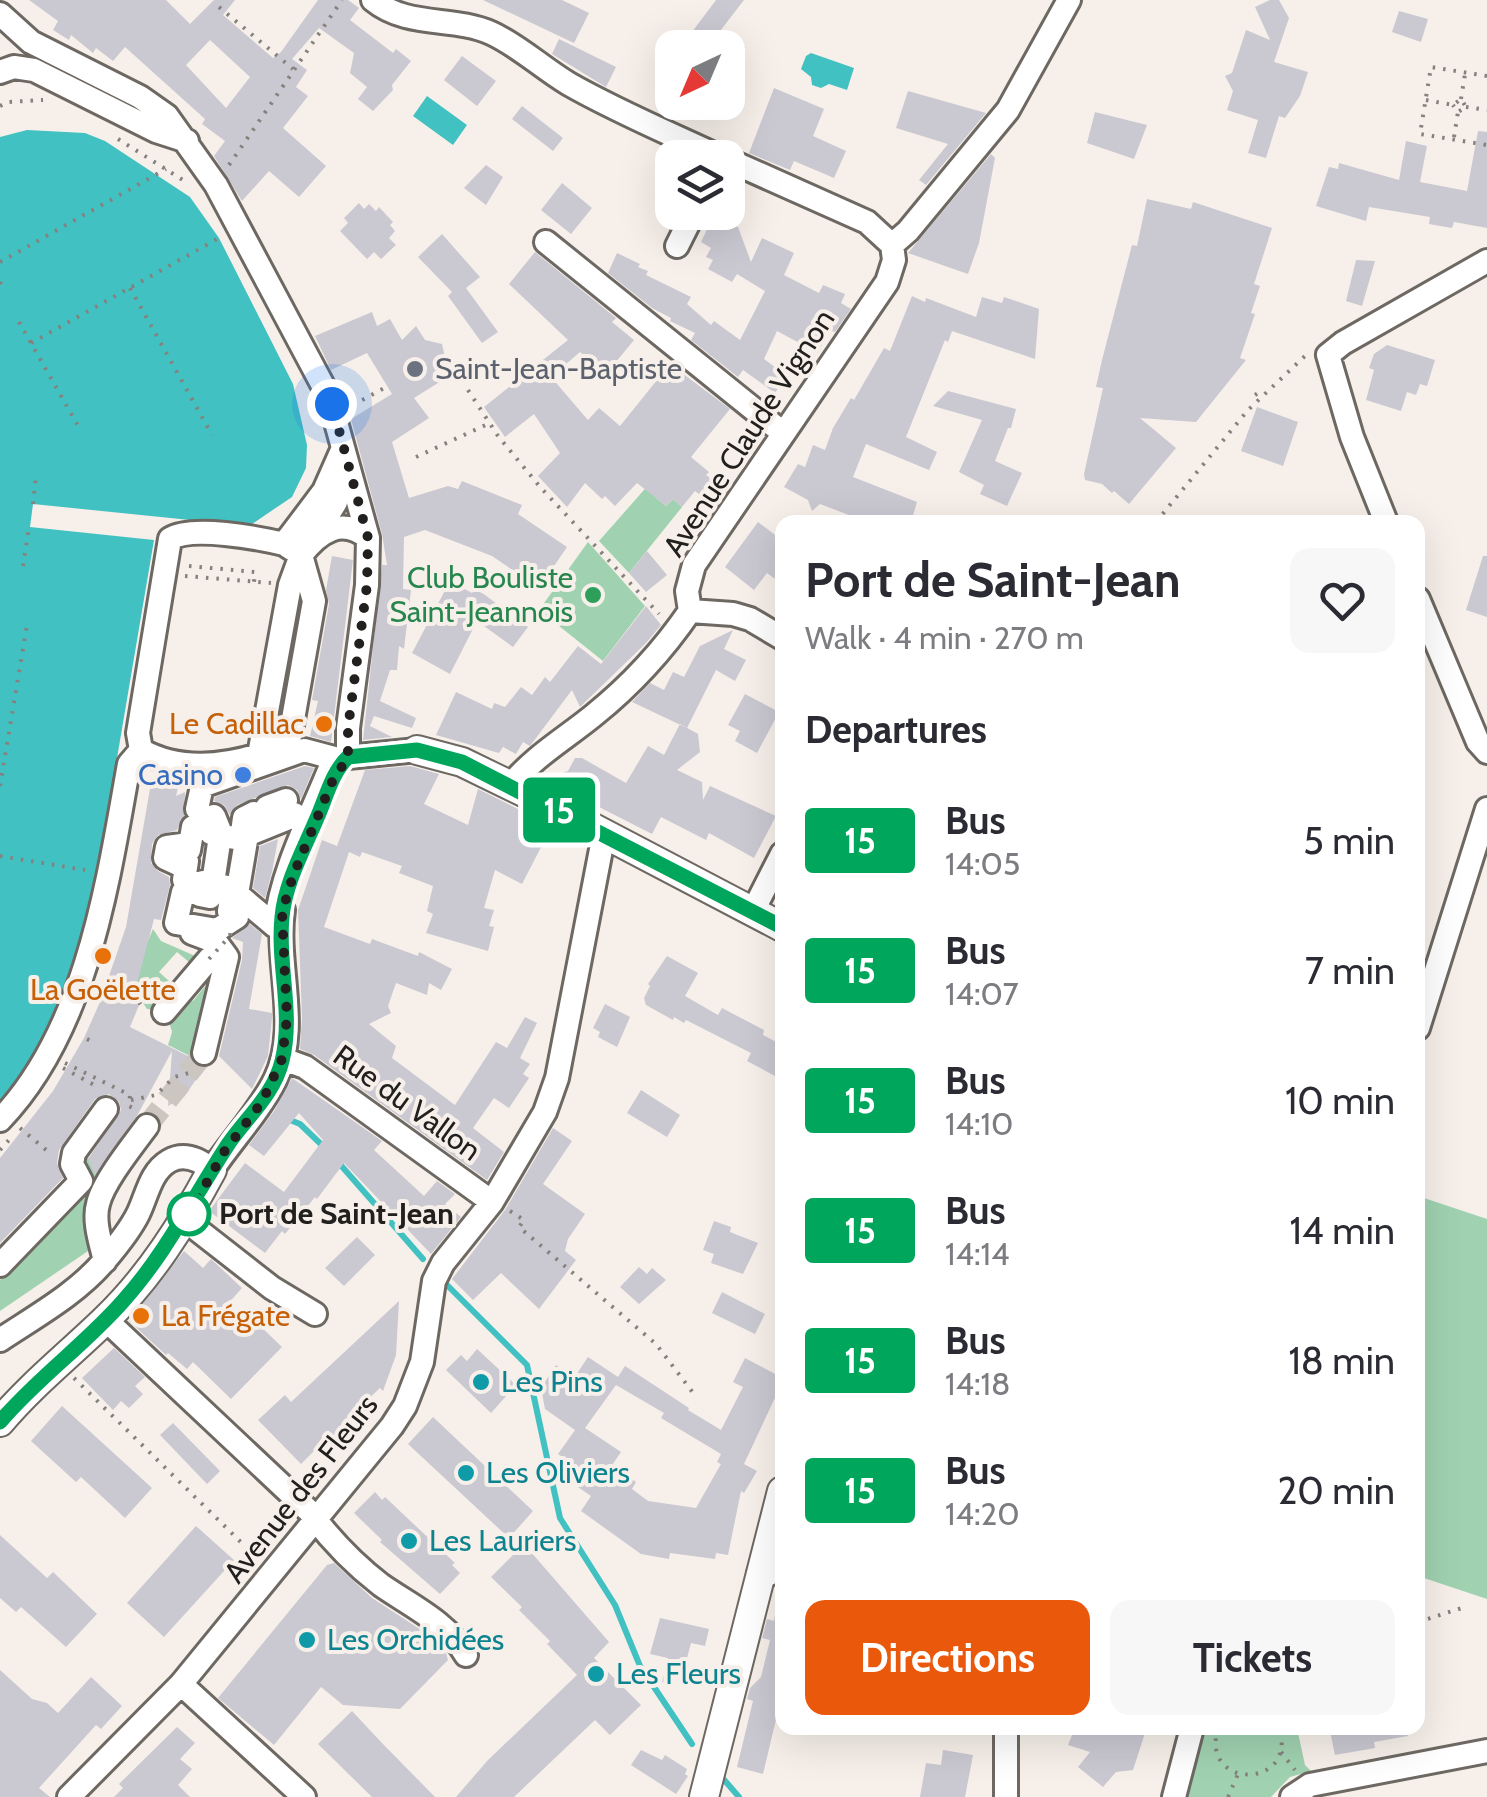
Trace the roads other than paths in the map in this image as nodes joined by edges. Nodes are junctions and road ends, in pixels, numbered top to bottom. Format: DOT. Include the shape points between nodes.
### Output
graph roads {
  1 [pos="373,0"];
  2 [pos="1069,0"];
  3 [pos="0,14"];
  4 [pos="0,72"];
  5 [pos="187,140"];
  6 [pos="683,140"];
  7 [pos="745,168"];
  8 [pos="686,230"];
  9 [pos="546,242"];
  10 [pos="892,245"];
  11 [pos="678,246"];
  12 [pos="1487,260"];
  13 [pos="783,432"];
  14 [pos="342,448"];
  15 [pos="1383,515"];
  16 [pos="368,538"];
  17 [pos="299,547"];
  18 [pos="690,611"];
  19 [pos="1425,616"];
  20 [pos="775,634"];
  21 [pos="141,750"];
  22 [pos="417,750"];
  23 [pos="1487,752"];
  24 [pos="259,755"];
  25 [pos="348,757"];
  26 [pos="193,765"];
  27 [pos="510,786"];
  28 [pos="1487,809"];
  29 [pos="604,834"];
  30 [pos="178,854"];
  31 [pos="775,868"];
  32 [pos="753,911"];
  33 [pos="775,922"];
  34 [pos="209,960"];
  35 [pos="1425,1006"];
  36 [pos="152,1008"];
  37 [pos="282,1059"];
  38 [pos="204,1061"];
  39 [pos="106,1100"];
  40 [pos="10,1124"];
  41 [pos="147,1126"];
  42 [pos="212,1170"];
  43 [pos="492,1202"];
  44 [pos="185,1220"];
  45 [pos="105,1261"];
  46 [pos="0,1266"];
  47 [pos="316,1314"];
  48 [pos="106,1320"];
  49 [pos="0,1340"];
  50 [pos="0,1422"];
  51 [pos="316,1522"];
  52 [pos="775,1542"];
  53 [pos="771,1571"];
  54 [pos="466,1655"];
  55 [pos="181,1684"];
  56 [pos="1006,1735"];
  57 [pos="1190,1735"];
  58 [pos="1487,1751"];
  59 [pos="72,1796"];
  60 [pos="304,1797"];
  61 [pos="704,1797"];
  62 [pos="1006,1797"];
  63 [pos="1174,1797"];
  64 [pos="1292,1797"];
  1 -- 6 [label="street" via="395,14 495,34 567,83"];
  2 -- 10 [label="street" via="1008,110"];
  3 -- 5 [label="street" via="31,42 140,97"];
  4 -- 5 [label="street" via="14,66 34,70"];
  5 -- 14 [label="street" via="298,336 336,414"];
  7 -- 10 [label="street" via="867,222"];
  8 -- 11 [label="street"];
  9 -- 13 [label="street"];
  10 -- 13 [label="street, Avenue Claude Vignon" via="887,282"];
  12 -- 15 [label="street" via="1328,356"];
  13 -- 18 [label="street, Avenue Claude Vignon" via="694,566"];
  14 -- 16 [label="street"];
  14 -- 17 [label="street"];
  16 -- 17 [label="street" via="345,526"];
  16 -- 25 [label="street"];
  17 -- 21 [label="street" via="253,537 184,533 170,539 172,569 138,733"];
  17 -- 24 [label="street"];
  17 -- 24 [label="street" via="314,602 290,736"];
  18 -- 20 [label="street" via="733,614"];
  18 -- 27 [label="street, Avenue Claude Vignon" via="598,712"];
  19 -- 23 [label="street"];
  21 -- 26 [label="street"];
  21 -- 40 [label="street" via="129,764 110,874 55,1061 16,1104"];
  22 -- 25 [label="street"];
  22 -- 27 [label="main road" via="462,762"];
  24 -- 26 [label="street" via="225,766"];
  25 -- 37 [label="street" via="282,912 287,1018"];
  26 -- 30 [label="street"];
  27 -- 29 [label="main road"];
  28 -- 35 [label="street"];
  29 -- 32 [label="main road"];
  29 -- 43 [label="street, Avenue des Fleurs" via="558,1078"];
  30 -- 30 [label="street" via="189,850 193,828 203,829 196,809 202,786 304,750 334,758 287,874 275,926 236,894 247,835 296,814 283,809 286,800 267,807 269,813 244,818 240,839 222,836 214,816 218,855 212,883 202,882 200,895 210,897 212,884 233,888 229,910 238,917 226,927 176,923 182,892 192,893 193,882 184,880 187,861"];
  30 -- 38 [label="street" via="168,912 175,927 216,942 227,957"];
  31 -- 32 [label="street"];
  32 -- 33 [label="main road"];
  34 -- 36 [label="street"];
  37 -- 42 [label="street" via="262,1102"];
  37 -- 43 [label="street, Rue du Vallon" via="306,1067"];
  39 -- 46 [label="street" via="74,1152 81,1181"];
  41 -- 45 [label="street" via="98,1204"];
  42 -- 44 [label="main road"];
  42 -- 45 [label="street" via="197,1158 168,1162"];
  43 -- 51 [label="street, Avenue des Fleurs" via="434,1281 422,1362 405,1406"];
  44 -- 47 [label="street"];
  44 -- 48 [label="main road"];
  45 -- 49 [label="street"];
  48 -- 50 [label="main road"];
  48 -- 51 [label="street"];
  51 -- 54 [label="street" via="378,1582 439,1623"];
  51 -- 55 [label="street, Avenue des Fleurs"];
  52 -- 53 [label="main road"];
  53 -- 61 [label="main road"];
  55 -- 59 [label="street, Avenue des Fleurs"];
  55 -- 60 [label="street"];
  56 -- 62 [label="street"];
  57 -- 63 [label="street"];
  58 -- 64 [label="street" via="1310,1785"];
}
